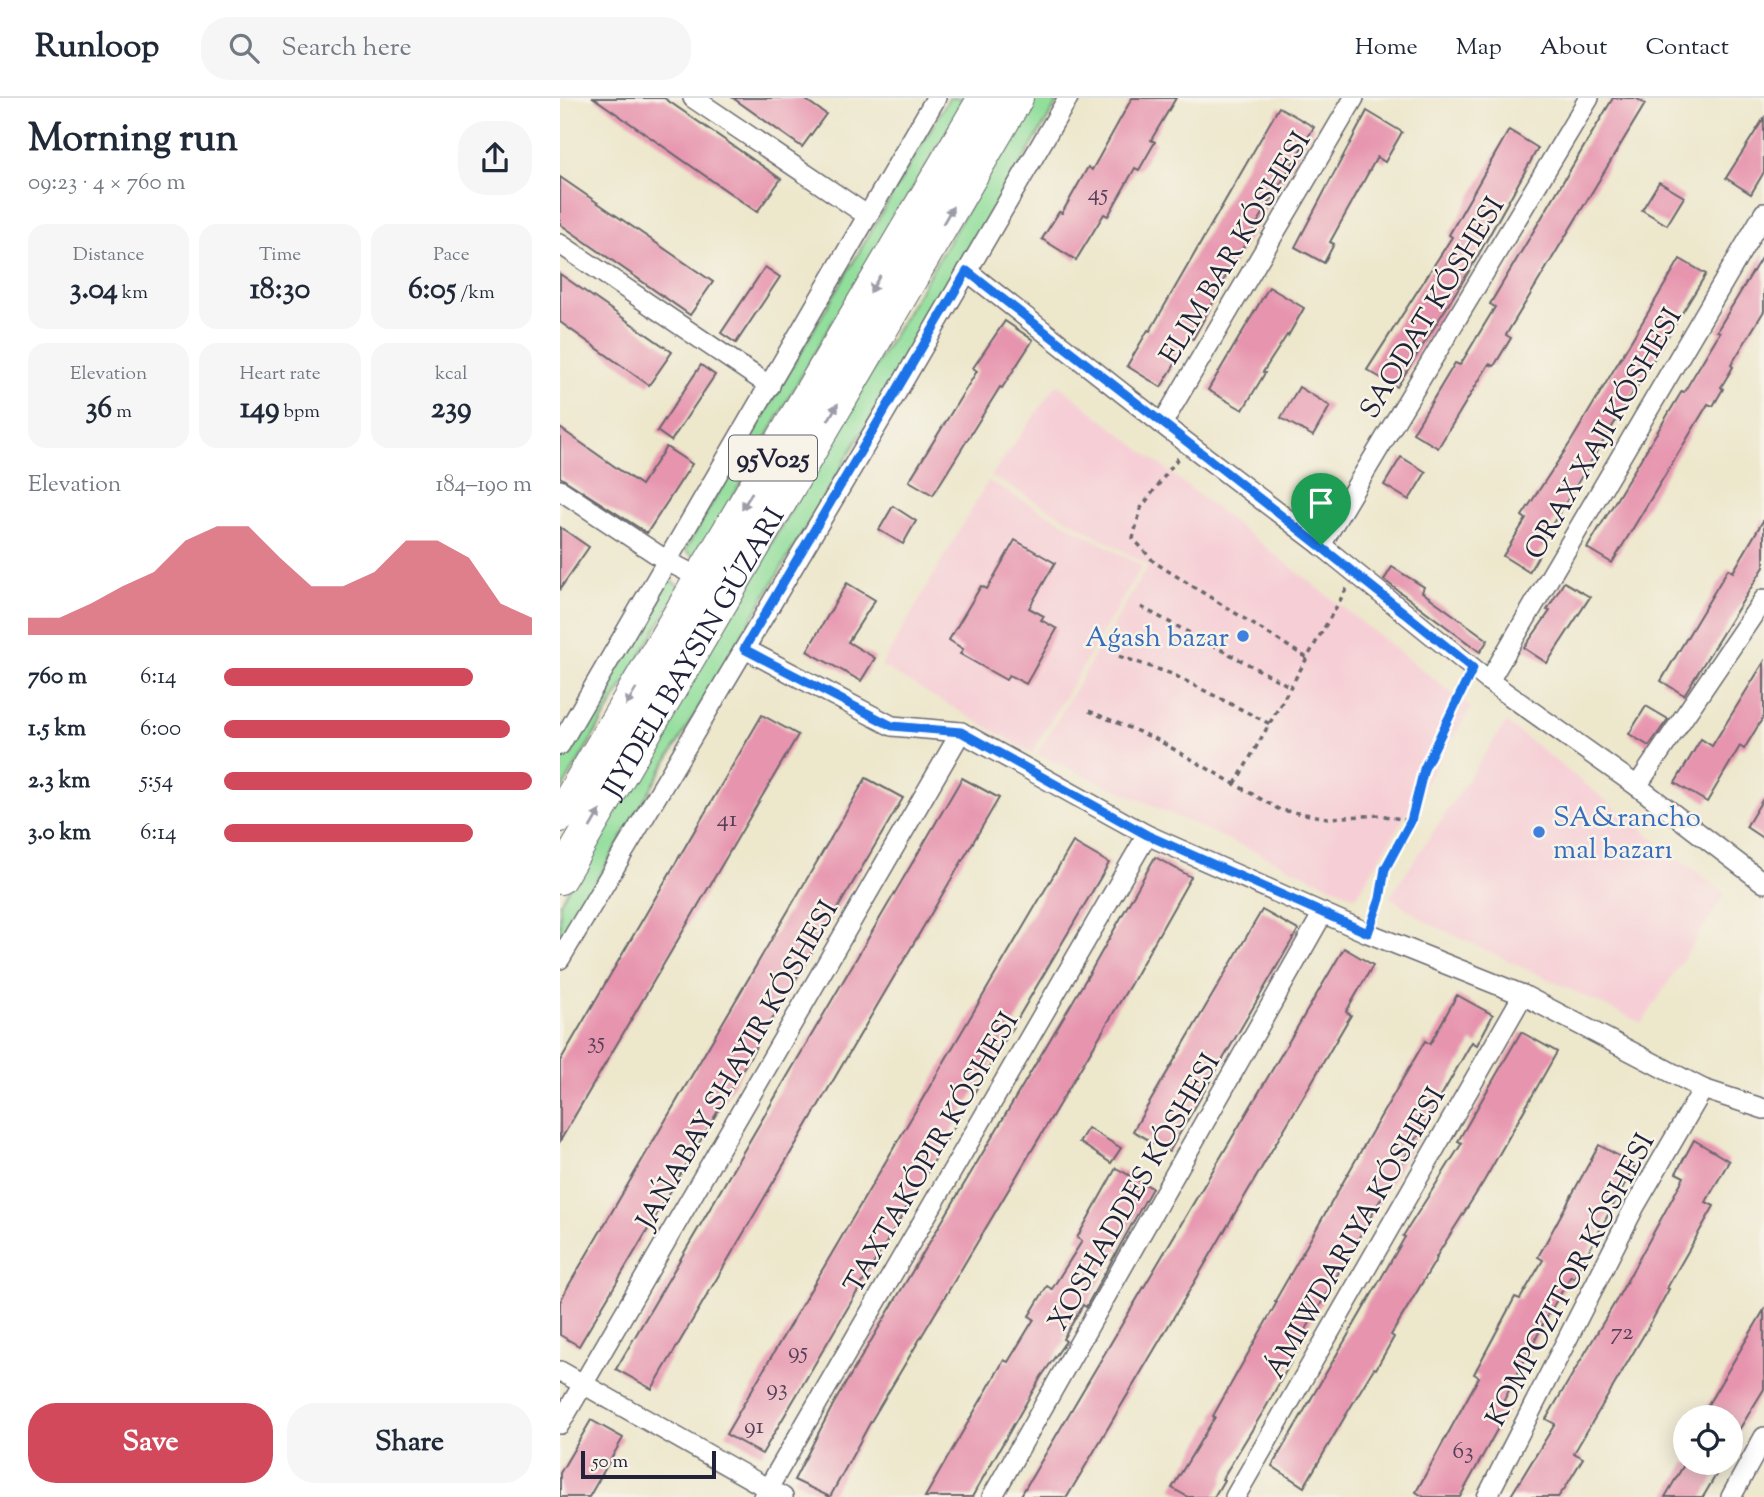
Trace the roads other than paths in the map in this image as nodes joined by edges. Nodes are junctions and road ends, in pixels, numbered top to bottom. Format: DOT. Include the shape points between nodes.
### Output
graph roads {
  1 [pos="693,98"];
  2 [pos="936,98"];
  3 [pos="984,98"];
  4 [pos="1017,98"];
  5 [pos="1068,98"];
  6 [pos="1354,98"];
  7 [pos="1589,98"];
  8 [pos="1764,213"];
  9 [pos="868,216"];
  10 [pos="560,244"];
  11 [pos="967,271"];
  12 [pos="770,386"];
  13 [pos="1162,424"];
  14 [pos="560,490"];
  15 [pos="1321,545"];
  16 [pos="667,561"];
  17 [pos="702,579"];
  18 [pos="1764,599"];
  19 [pos="744,649"];
  20 [pos="1489,681"];
  21 [pos="961,732"];
  22 [pos="560,745"];
  23 [pos="1637,786"];
  24 [pos="560,816"];
  25 [pos="1147,835"];
  26 [pos="560,878"];
  27 [pos="1764,883"];
  28 [pos="1323,914"];
  29 [pos="560,959"];
  30 [pos="1523,995"];
  31 [pos="1703,1089"];
  32 [pos="1764,1109"];
  33 [pos="560,1371"];
  34 [pos="583,1385"];
  35 [pos="560,1424"];
  36 [pos="1764,1437"];
  37 [pos="771,1494"];
  38 [pos="992,1497"];
  39 [pos="1235,1497"];
  40 [pos="1487,1497"];
  41 [pos="1731,1497"];
  1 -- 9 [label="street"];
  2 -- 9 [label="street"];
  3 -- 17 [label="main road, 95V025, one-way"];
  26 -- 4 [label="main road, 95V025, one-way"];
  5 -- 11 [label="street"];
  6 -- 13 [label="street, ELIM BAR KÓSHESI"];
  7 -- 15 [label="street, SAODAT KÓSHESI"];
  8 -- 20 [label="street"];
  9 -- 12 [label="street"];
  10 -- 12 [label="street"];
  11 -- 13 [label="street"];
  11 -- 19 [label="street"];
  12 -- 16 [label="street"];
  13 -- 15 [label="street"];
  14 -- 16 [label="street"];
  15 -- 20 [label="street"];
  16 -- 17 [label="street"];
  16 -- 22 [label="street"];
  17 -- 24 [label="main road, 95V025, one-way"];
  18 -- 23 [label="street"];
  19 -- 21 [label="street" via="892,726"];
  19 -- 29 [label="street"];
  20 -- 23 [label="street"];
  21 -- 25 [label="street"];
  21 -- 34 [label="street"];
  23 -- 27 [label="street"];
  25 -- 28 [label="street"];
  25 -- 37 [label="street, TAXTAKÓPIR KÓSHESI"];
  28 -- 30 [label="street"];
  28 -- 38 [label="street, XOSHADDES KÓSHESI"];
  30 -- 31 [label="street"];
  30 -- 39 [label="street"];
  31 -- 32 [label="street"];
  31 -- 40 [label="street, KOMPOZITOR KÓSHESI" via="1634,1206"];
  33 -- 34 [label="street"];
  34 -- 35 [label="street"];
  34 -- 37 [label="street"];
  36 -- 41 [label="street"];
}
